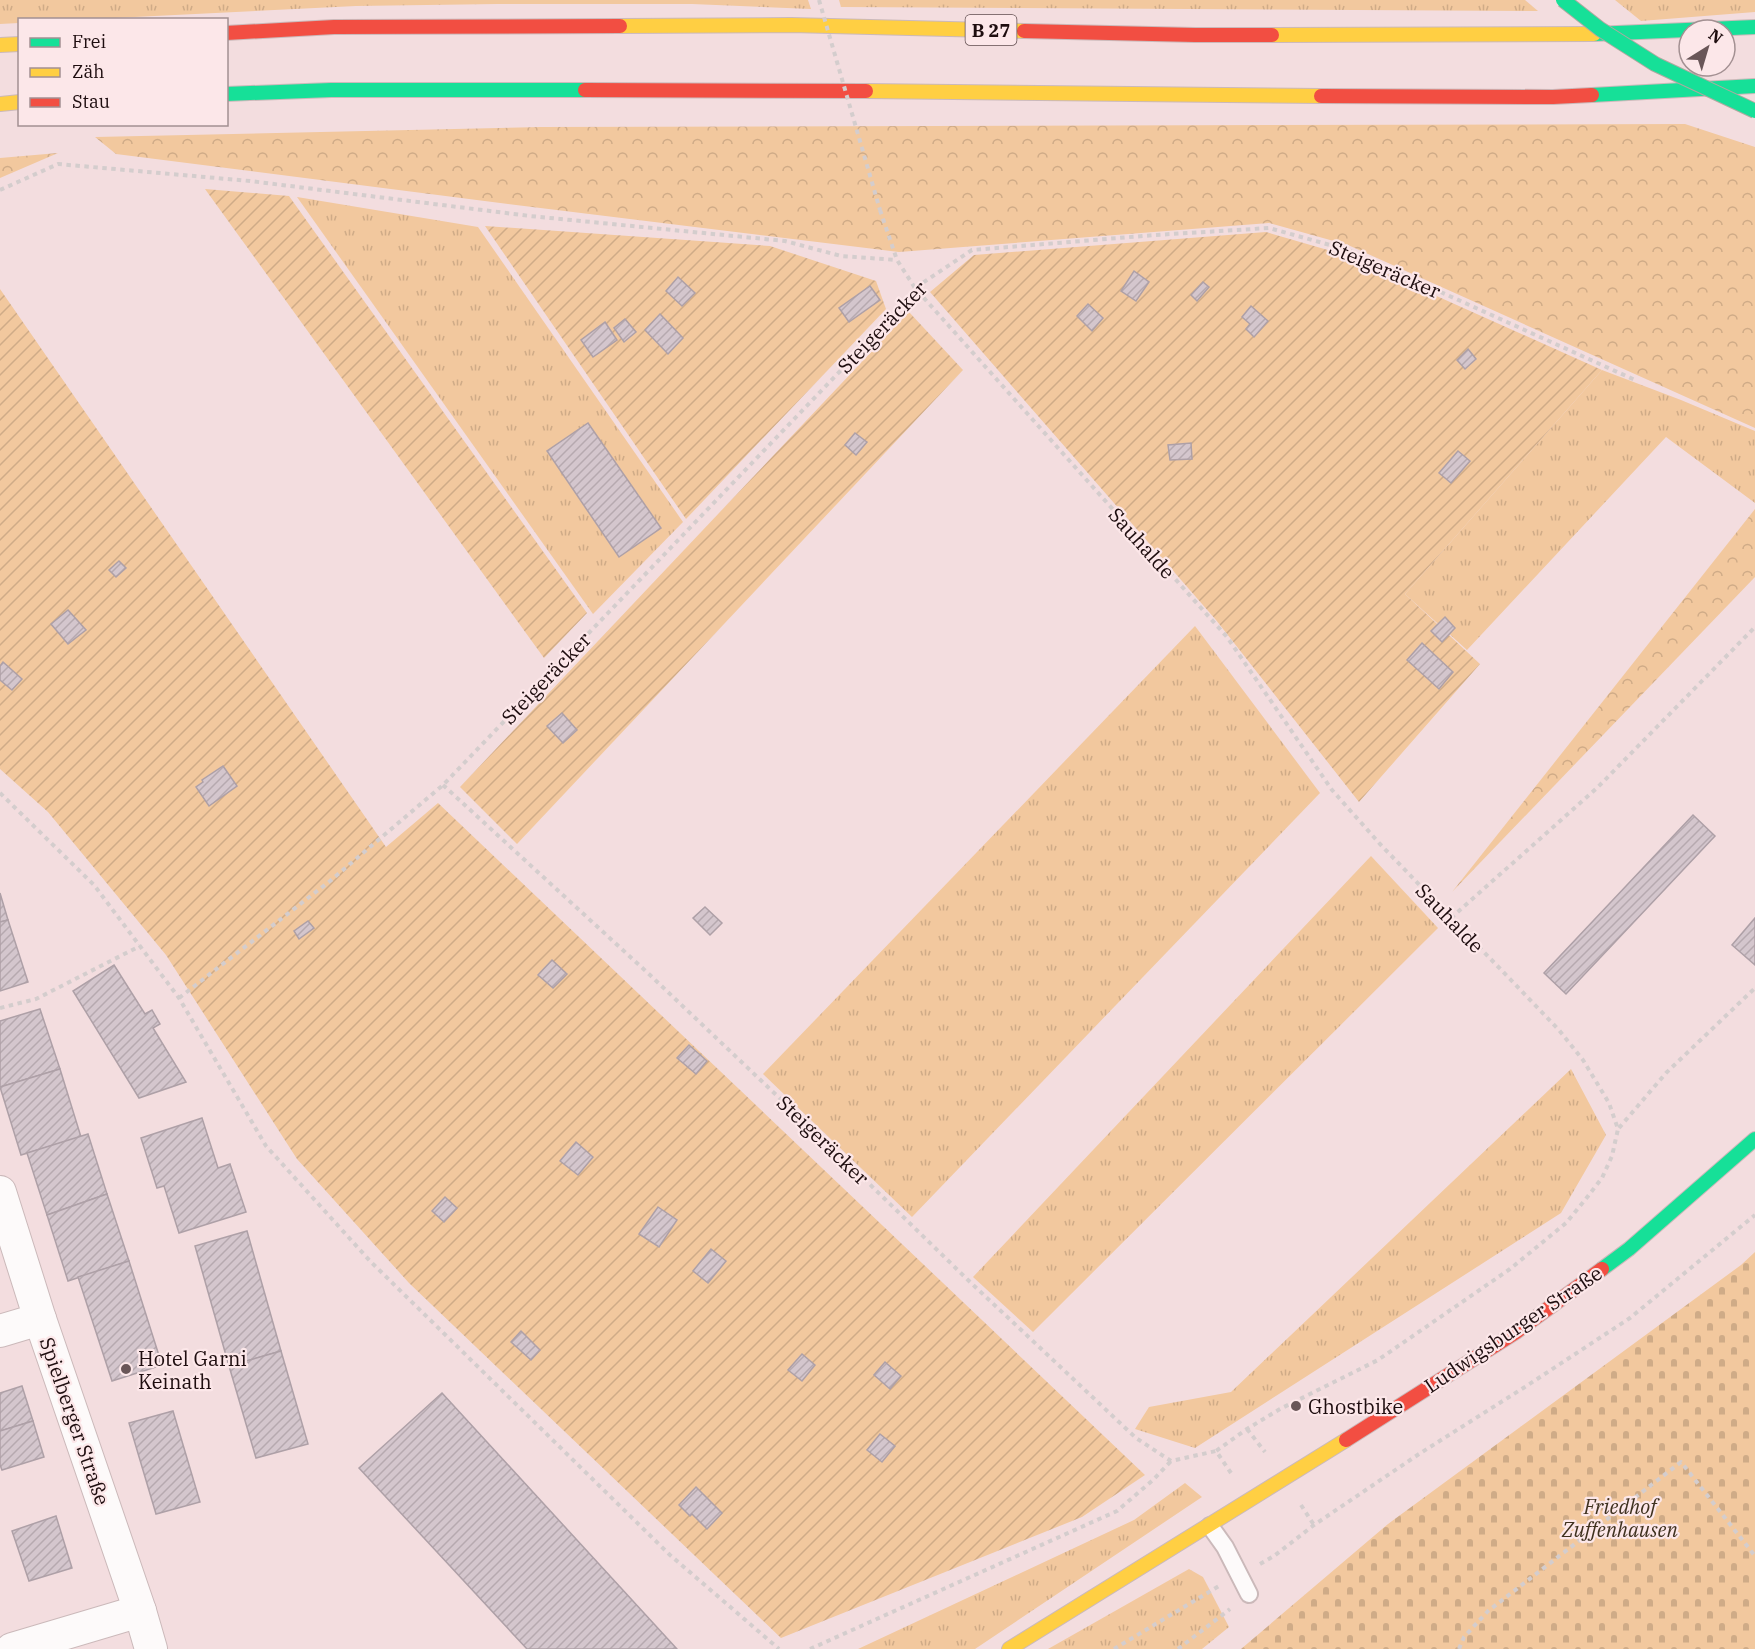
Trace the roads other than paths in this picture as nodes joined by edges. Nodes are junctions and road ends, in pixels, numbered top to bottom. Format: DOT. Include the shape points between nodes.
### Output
graph roads {
  1 [pos="1563,0"];
  2 [pos="1755,27"];
  3 [pos="228,33"];
  4 [pos="18,44"];
  5 [pos="0,45"];
  6 [pos="1755,87"];
  7 [pos="228,94"];
  8 [pos="18,102"];
  9 [pos="0,104"];
  10 [pos="1755,111"];
  11 [pos="1755,1139"];
  12 [pos="0,1192"];
  13 [pos="40,1319"];
  14 [pos="0,1331"];
  15 [pos="1210,1526"];
  16 [pos="1249,1594"];
  17 [pos="140,1611"];
  18 [pos="12,1649"];
  19 [pos="151,1649"];
  20 [pos="1009,1649"];
  1 -- 10 [label="main road, bridge" via="1655,64"];
  2 -- 3 [label="main road, B 27" via="1581,35 1196,35 791,25 334,27"];
  4 -- 5 [label="main road"];
  6 -- 7 [label="main road" via="1553,97 776,90 331,90"];
  8 -- 9 [label="main road"];
  11 -- 15 [label="main road, Ludwigsburger Straße" via="1629,1249 1516,1332"];
  12 -- 13 [label="street, Spielberger Straße"];
  13 -- 14 [label="street"];
  13 -- 17 [label="street, Spielberger Straße"];
  15 -- 16 [label="lane"];
  15 -- 20 [label="main road, Ludwigsburger Straße"];
  17 -- 18 [label="street"];
  17 -- 19 [label="street, Spielberger Straße"];
}
